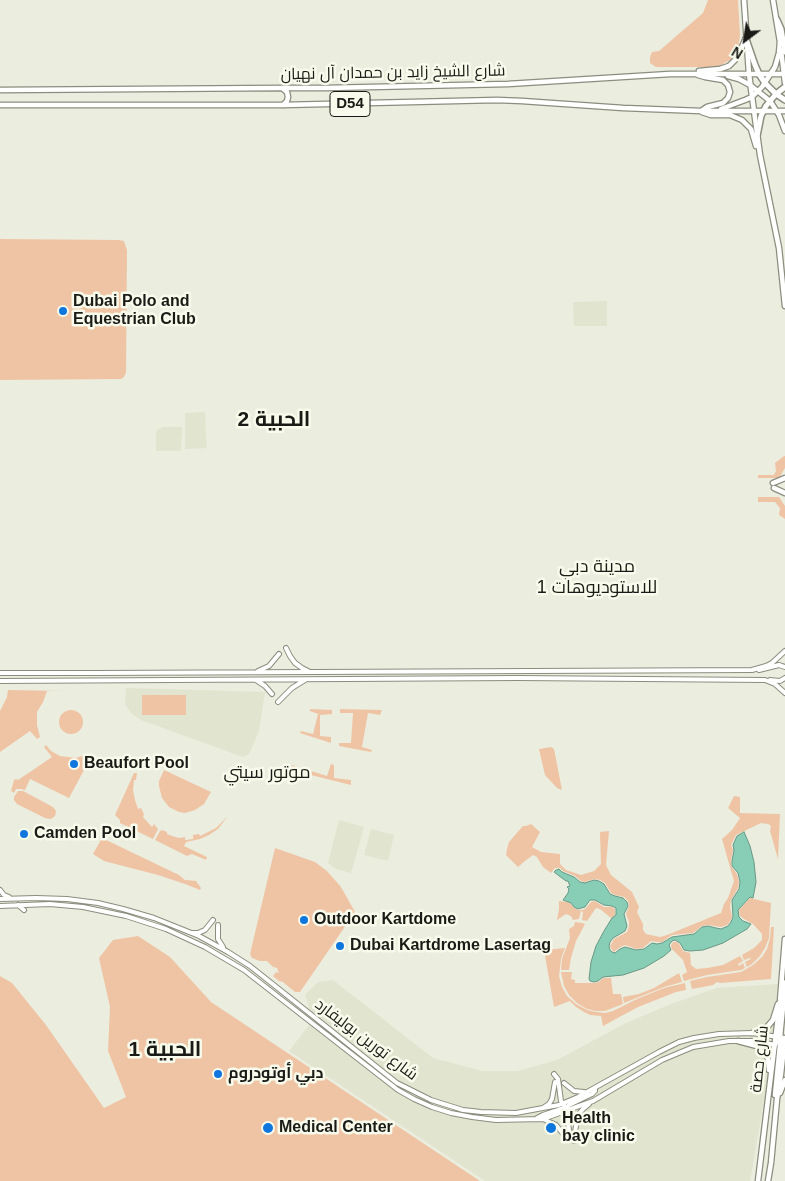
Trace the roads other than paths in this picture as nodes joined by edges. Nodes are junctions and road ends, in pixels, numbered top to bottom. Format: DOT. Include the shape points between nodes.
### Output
graph roads {
  1 [pos="744,0"];
  2 [pos="773,0"];
  3 [pos="777,20"];
  4 [pos="746,39"];
  5 [pos="780,41"];
  6 [pos="785,52"];
  7 [pos="696,73"];
  8 [pos="723,74"];
  9 [pos="748,74"];
  10 [pos="759,74"];
  11 [pos="771,74"];
  12 [pos="784,74"];
  13 [pos="765,83"];
  14 [pos="750,85"];
  15 [pos="785,85"];
  16 [pos="281,88"];
  17 [pos="0,90"];
  18 [pos="758,91"];
  19 [pos="776,94"];
  20 [pos="752,97"];
  21 [pos="785,100"];
  22 [pos="770,101"];
  23 [pos="282,104"];
  24 [pos="0,105"];
  25 [pos="701,111"];
  26 [pos="715,111"];
  27 [pos="754,111"];
  28 [pos="764,111"];
  29 [pos="777,111"];
  30 [pos="785,111"];
  31 [pos="785,131"];
  32 [pos="757,136"];
  33 [pos="760,155"];
  34 [pos="785,306"];
  35 [pos="785,478"];
  36 [pos="785,493"];
  37 [pos="286,648"];
  38 [pos="785,651"];
  39 [pos="279,654"];
  40 [pos="785,667"];
  41 [pos="752,670"];
  42 [pos="255,672"];
  43 [pos="310,672"];
  44 [pos="0,673"];
  45 [pos="785,678"];
  46 [pos="254,679"];
  47 [pos="309,679"];
  48 [pos="765,680"];
  49 [pos="0,681"];
  50 [pos="785,693"];
  51 [pos="272,694"];
  52 [pos="278,702"];
  53 [pos="0,890"];
  54 [pos="11,898"];
  55 [pos="0,899"];
  56 [pos="67,899"];
  57 [pos="50,904"];
  58 [pos="18,905"];
  59 [pos="56,905"];
  60 [pos="0,906"];
  61 [pos="24,910"];
  62 [pos="51,910"];
  63 [pos="213,920"];
  64 [pos="218,925"];
  65 [pos="193,933"];
  66 [pos="785,939"];
  67 [pos="228,952"];
  68 [pos="782,980"];
  69 [pos="273,993"];
  70 [pos="270,997"];
  71 [pos="780,1001"];
  72 [pos="752,1033"];
  73 [pos="780,1037"];
  74 [pos="342,1040"];
  75 [pos="738,1041"];
  76 [pos="336,1042"];
  77 [pos="781,1046"];
  78 [pos="384,1073"];
  79 [pos="377,1074"];
  80 [pos="554,1074"];
  81 [pos="771,1080"];
  82 [pos="785,1080"];
  83 [pos="555,1082"];
  84 [pos="564,1083"];
  85 [pos="595,1088"];
  86 [pos="587,1092"];
  87 [pos="777,1099"];
  88 [pos="593,1101"];
  89 [pos="565,1107"];
  90 [pos="541,1109"];
  91 [pos="537,1118"];
  92 [pos="543,1119"];
  93 [pos="564,1135"];
  94 [pos="758,1181"];
  95 [pos="768,1181"];
  1 -- 4 [label="main road"];
  2 -- 3 [label="main road"];
  3 -- 5 [label="main road"];
  3 -- 6 [label="highway"];
  4 -- 7 [label="main road" via="733,63"];
  4 -- 9 [label="main road"];
  4 -- 10 [label="highway"];
  5 -- 11 [label="main road"];
  5 -- 12 [label="main road"];
  7 -- 8 [label="main road, شارع الشيخ زايد بن حمدان آل نهيان / D54"];
  7 -- 16 [label="main road, شارع الشيخ زايد بن حمدان آل نهيان / D54" via="508,84"];
  7 -- 25 [label="main road" via="723,80 730,92 723,103"];
  8 -- 9 [label="main road, شارع الشيخ زايد بن حمدان آل نهيان / D54"];
  8 -- 14 [label="main road"];
  9 -- 10 [label="main road, شارع الشيخ زايد بن حمدان آل نهيان / D54"];
  9 -- 14 [label="main road"];
  10 -- 11 [label="main road, شارع الشيخ زايد بن حمدان آل نهيان / D54"];
  10 -- 13 [label="highway"];
  11 -- 12 [label="main road, شارع الشيخ زايد بن حمدان آل نهيان / D54"];
  11 -- 13 [label="main road"];
  12 -- 15 [label="main road"];
  13 -- 18 [label="main road"];
  13 -- 19 [label="highway"];
  14 -- 18 [label="main road"];
  14 -- 20 [label="main road"];
  15 -- 19 [label="highway"];
  16 -- 17 [label="main road, شارع الشيخ زايد بن حمدان آل نهيان / D54"];
  16 -- 23 [label="main road" via="288,95"];
  18 -- 20 [label="main road"];
  18 -- 22 [label="main road"];
  19 -- 21 [label="highway"];
  19 -- 22 [label="highway"];
  20 -- 26 [label="main road"];
  20 -- 27 [label="main road"];
  22 -- 28 [label="highway"];
  22 -- 29 [label="main road"];
  23 -- 24 [label="main road, شارع الشيخ زايد بن حمدان آل نهيان / D54"];
  23 -- 25 [label="main road, شارع الشيخ زايد بن حمدان آل نهيان / D54" via="514,101"];
  25 -- 26 [label="main road, شارع الشيخ زايد بن حمدان آل نهيان / D54"];
  25 -- 33 [label="main road" via="742,120 751,129"];
  26 -- 27 [label="main road, شارع الشيخ زايد بن حمدان آل نهيان / D54"];
  27 -- 28 [label="main road, شارع الشيخ زايد بن حمدان آل نهيان / D54"];
  27 -- 32 [label="main road"];
  28 -- 29 [label="main road, شارع الشيخ زايد بن حمدان آل نهيان / D54"];
  28 -- 32 [label="highway"];
  29 -- 30 [label="main road, شارع الشيخ زايد بن حمدان آل نهيان / D54"];
  29 -- 31 [label="main road"];
  32 -- 33 [label="main road"];
  33 -- 34 [label="main road" via="779,248"];
  35 -- 36 [label="main road" via="773,486"];
  37 -- 43 [label="main road" via="295,663"];
  38 -- 41 [label="main road" via="769,664"];
  39 -- 42 [label="main road" via="269,666"];
  40 -- 41 [label="main road" via="778,665"];
  41 -- 43 [label="main road"];
  42 -- 43 [label="main road"];
  42 -- 44 [label="main road"];
  45 -- 48 [label="main road"];
  46 -- 47 [label="main road"];
  46 -- 49 [label="main road"];
  46 -- 51 [label="main road"];
  47 -- 48 [label="main road"];
  47 -- 52 [label="main road" via="292,688"];
  48 -- 50 [label="main road"];
  53 -- 54 [label="main road"];
  54 -- 55 [label="main road, شارع تورين بوليفارد"];
  54 -- 56 [label="main road, شارع تورين بوليفارد"];
  56 -- 57 [label="main road" via="67,903"];
  56 -- 65 [label="main road, شارع تورين بوليفارد" via="123,909"];
  57 -- 58 [label="main road, شارع تورين بوليفارد"];
  57 -- 59 [label="main road, شارع تورين بوليفارد"];
  58 -- 60 [label="main road, شارع تورين بوليفارد"];
  58 -- 61 [label="main road"];
  59 -- 62 [label="main road"];
  59 -- 69 [label="main road, شارع تورين بوليفارد" via="98,909 153,926 210,950 244,970"];
  63 -- 65 [label="main road" via="204,930"];
  64 -- 67 [label="main road" via="218,940"];
  65 -- 67 [label="main road, شارع تورين بوليفارد"];
  66 -- 68 [label="main road, شارع حصة"];
  67 -- 74 [label="main road, شارع تورين بوليفارد" via="257,971"];
  68 -- 71 [label="main road, شارع حصة"];
  68 -- 73 [label="main road"];
  69 -- 70 [label="main road"];
  69 -- 76 [label="main road, شارع تورين بوليفارد"];
  71 -- 72 [label="main road" via="771,1022"];
  71 -- 73 [label="main road, شارع حصة"];
  72 -- 73 [label="main road, شارع تورين بوليفارد"];
  72 -- 85 [label="main road, شارع تورين بوليفارد" via="712,1035 679,1042"];
  73 -- 77 [label="main road, شارع حصة"];
  73 -- 77 [label="main road"];
  74 -- 76 [label="main road" via="337,1039"];
  74 -- 78 [label="main road, شارع تورين بوليفارد"];
  75 -- 77 [label="main road, شارع تورين بوليفارد"];
  75 -- 81 [label="main road" via="757,1046 765,1053"];
  75 -- 88 [label="main road, شارع تورين بوليفارد" via="706,1044 673,1054"];
  76 -- 79 [label="main road, شارع تورين بوليفارد"];
  77 -- 81 [label="main road, شارع حصة"];
  77 -- 87 [label="main road, شارع حصة"];
  78 -- 79 [label="main road" via="383,1076"];
  78 -- 90 [label="main road, شارع تورين بوليفارد" via="422,1096 454,1108 491,1113"];
  79 -- 91 [label="main road, شارع تورين بوليفارد" via="405,1094 440,1110 485,1119"];
  80 -- 89 [label="main road"];
  81 -- 94 [label="main road, شارع حصة"];
  82 -- 87 [label="main road"];
  83 -- 90 [label="main road" via="552,1099"];
  84 -- 86 [label="main road" via="574,1091"];
  85 -- 86 [label="main road, شارع تورين بوليفارد"];
  85 -- 89 [label="main road" via="592,1094"];
  86 -- 89 [label="main road, شارع تورين بوليفارد"];
  87 -- 95 [label="main road, شارع حصة"];
  88 -- 89 [label="main road, شارع تورين بوليفارد"];
  88 -- 89 [label="main road" via="578,1115 574,1139 570,1136"];
  89 -- 90 [label="main road, شارع تورين بوليفارد"];
  89 -- 91 [label="main road"];
  89 -- 92 [label="main road, شارع تورين بوليفارد"];
  91 -- 92 [label="main road, شارع تورين بوليفارد"];
  92 -- 93 [label="main road" via="556,1125"];
}
